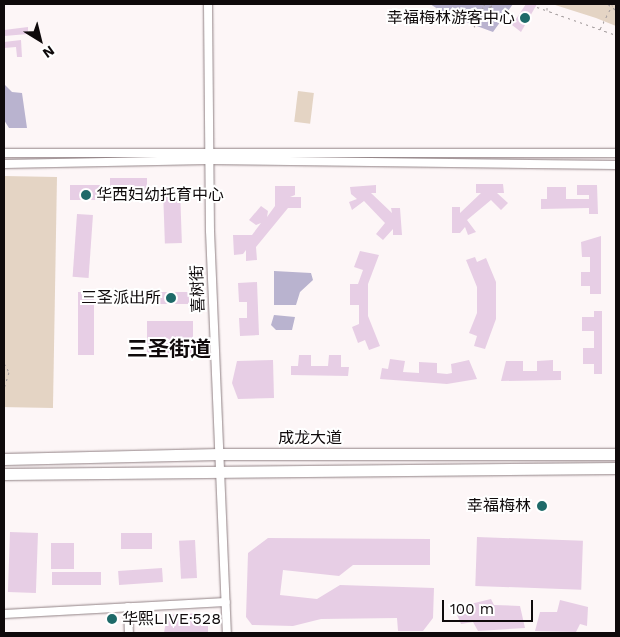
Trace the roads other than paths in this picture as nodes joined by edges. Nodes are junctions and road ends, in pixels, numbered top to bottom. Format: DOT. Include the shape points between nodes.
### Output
graph roads {
  1 [pos="208,4"];
  2 [pos="209,151"];
  3 [pos="4,153"];
  4 [pos="616,153"];
  5 [pos="209,160"];
  6 [pos="4,164"];
  7 [pos="616,165"];
  8 [pos="219,454"];
  9 [pos="616,454"];
  10 [pos="4,459"];
  11 [pos="616,468"];
  12 [pos="219,470"];
  13 [pos="4,474"];
  14 [pos="226,602"];
  15 [pos="128,607"];
  16 [pos="4,614"];
  17 [pos="129,633"];
  18 [pos="227,633"];
  1 -- 2 [label="street, 喜树街"];
  2 -- 3 [label="street"];
  2 -- 4 [label="street"];
  2 -- 5 [label="street, 喜树街"];
  5 -- 6 [label="street"];
  5 -- 7 [label="street"];
  5 -- 8 [label="street, 喜树街"];
  8 -- 9 [label="highway, 成龙大道"];
  8 -- 10 [label="highway, 成龙大道"];
  8 -- 12 [label="street, 喜树街"];
  11 -- 12 [label="highway, 成龙大道"];
  12 -- 13 [label="highway, 成龙大道"];
  12 -- 14 [label="street, 喜树街"];
  14 -- 15 [label="street"];
  14 -- 18 [label="street, 喜树街"];
  15 -- 16 [label="street"];
  15 -- 17 [label="street"];
}
